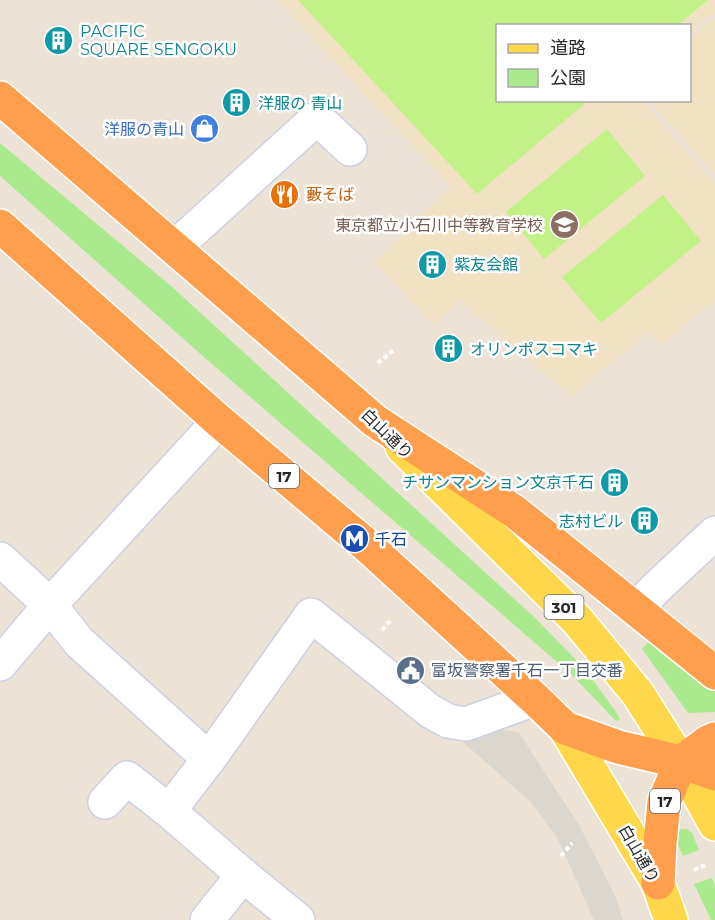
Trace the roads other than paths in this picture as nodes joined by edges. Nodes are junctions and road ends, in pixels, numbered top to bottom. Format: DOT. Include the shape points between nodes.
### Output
graph roads {
  1 [pos="0,98"];
  2 [pos="351,149"];
  3 [pos="0,226"];
  4 [pos="174,248"];
  5 [pos="219,420"];
  6 [pos="375,421"];
  7 [pos="715,533"];
  8 [pos="0,559"];
  9 [pos="51,605"];
  10 [pos="636,609"];
  11 [pos="0,664"];
  12 [pos="715,673"];
  13 [pos="536,699"];
  14 [pos="565,728"];
  15 [pos="715,740"];
  16 [pos="209,759"];
  17 [pos="681,762"];
  18 [pos="715,774"];
  19 [pos="105,802"];
  20 [pos="169,811"];
  21 [pos="715,824"];
  22 [pos="243,875"];
  23 [pos="658,883"];
  24 [pos="207,920"];
  25 [pos="298,920"];
  26 [pos="670,920"];
  1 -- 4 [label="highway, 白山通り"];
  2 -- 4 [label="street" via="317,118"];
  3 -- 5 [label="highway, 白山通り / 17"];
  4 -- 6 [label="highway, 白山通り"];
  5 -- 9 [label="street"];
  5 -- 13 [label="highway, 白山通り / 17" via="364,543"];
  6 -- 10 [label="highway" via="516,512"];
  6 -- 17 [label="main road, 白山通り / 301" via="577,620 639,694"];
  7 -- 10 [label="street"];
  8 -- 9 [label="street"];
  9 -- 11 [label="street"];
  9 -- 16 [label="street" via="79,642"];
  10 -- 12 [label="highway"];
  13 -- 14 [label="highway, 白山通り / 17"];
  13 -- 16 [label="street" via="466,724 448,721 430,711 311,615"];
  14 -- 17 [label="highway, 17" via="618,747"];
  14 -- 23 [label="main road, 白山通り"];
  15 -- 17 [label="highway"];
  16 -- 20 [label="street"];
  17 -- 18 [label="highway, 17"];
  17 -- 21 [label="main road, 白山通り / 301"];
  17 -- 23 [label="highway, 17" via="664,802"];
  19 -- 20 [label="street" via="127,778"];
  20 -- 22 [label="street"];
  22 -- 24 [label="street"];
  22 -- 25 [label="street"];
  23 -- 26 [label="main road, 白山通り"];
}
